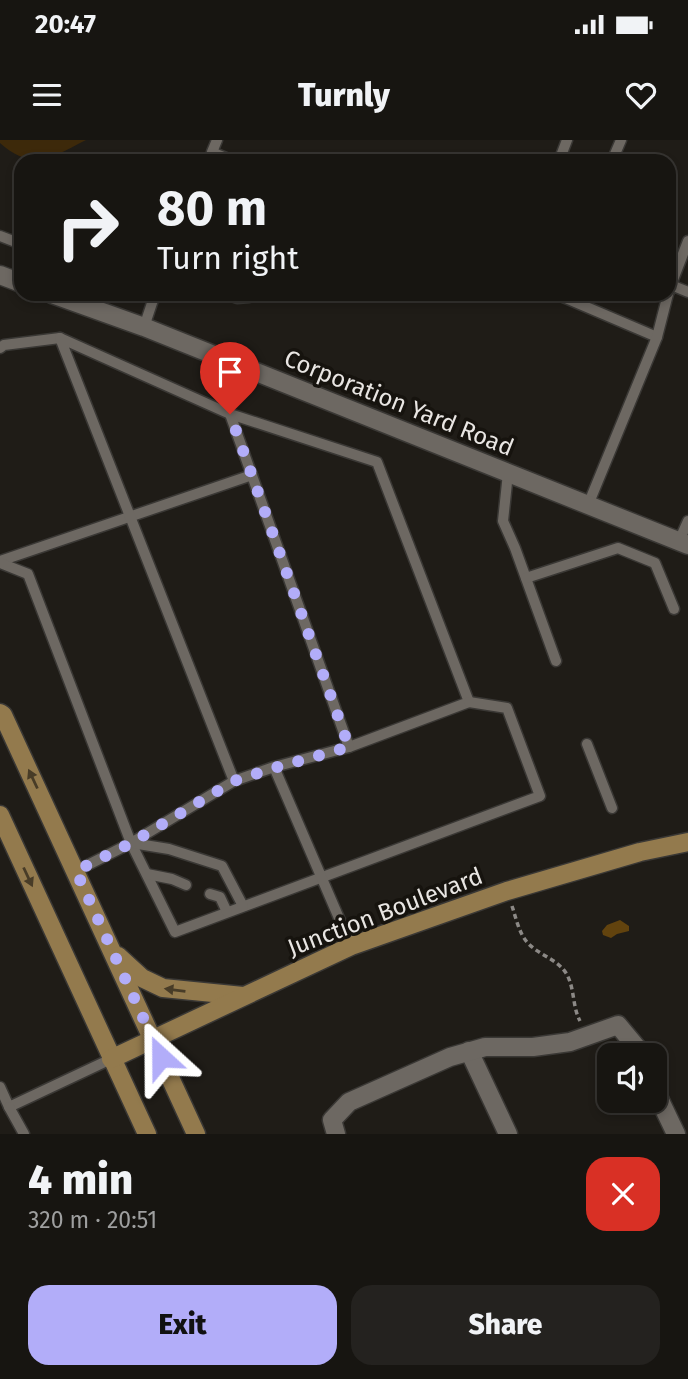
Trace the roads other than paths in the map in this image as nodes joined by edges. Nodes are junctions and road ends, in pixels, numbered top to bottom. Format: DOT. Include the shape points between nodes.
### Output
graph roads {
  1 [pos="688,241"];
  2 [pos="676,273"];
  3 [pos="72,301"];
  4 [pos="150,301"];
  5 [pos="574,301"];
  6 [pos="666,301"];
  7 [pos="144,327"];
  8 [pos="657,337"];
  9 [pos="61,338"];
  10 [pos="0,348"];
  11 [pos="230,414"];
  12 [pos="508,473"];
  13 [pos="252,475"];
  14 [pos="588,505"];
  15 [pos="131,518"];
  16 [pos="688,521"];
  17 [pos="684,543"];
  18 [pos="0,562"];
  19 [pos="526,578"];
  20 [pos="674,609"];
  21 [pos="556,661"];
  22 [pos="469,702"];
  23 [pos="0,713"];
  24 [pos="587,744"];
  25 [pos="349,747"];
  26 [pos="274,768"];
  27 [pos="234,781"];
  28 [pos="612,808"];
  29 [pos="0,815"];
  30 [pos="688,842"];
  31 [pos="131,843"];
  32 [pos="76,871"];
  33 [pos="147,874"];
  34 [pos="321,877"];
  35 [pos="186,885"];
  36 [pos="210,894"];
  37 [pos="243,906"];
  38 [pos="227,912"];
  39 [pos="351,946"];
  40 [pos="113,952"];
  41 [pos="243,996"];
  42 [pos="154,1040"];
  43 [pos="633,1043"];
  44 [pos="469,1051"];
  45 [pos="111,1059"];
  46 [pos="0,1087"];
  47 [pos="9,1107"];
  48 [pos="666,1113"];
  49 [pos="24,1134"];
  50 [pos="147,1134"];
  51 [pos="196,1134"];
  52 [pos="337,1134"];
  53 [pos="508,1134"];
  54 [pos="676,1134"];
  1 -- 2 [label="lane"];
  3 -- 7 [label="street, Corporation Yard Road"];
  4 -- 7 [label="lane"];
  5 -- 8 [label="lane"];
  6 -- 8 [label="lane"];
  7 -- 12 [label="street, Corporation Yard Road"];
  8 -- 14 [label="lane"];
  9 -- 10 [label="lane"];
  9 -- 11 [label="lane"];
  9 -- 15 [label="lane"];
  11 -- 13 [label="lane"];
  11 -- 22 [label="lane" via="377,462"];
  12 -- 14 [label="street, Corporation Yard Road"];
  12 -- 19 [label="lane" via="503,521"];
  13 -- 15 [label="lane"];
  13 -- 25 [label="lane"];
  14 -- 17 [label="street, Corporation Yard Road"];
  15 -- 18 [label="lane"];
  15 -- 27 [label="lane"];
  16 -- 17 [label="lane"];
  18 -- 31 [label="lane" via="28,575"];
  19 -- 20 [label="lane" via="618,548 655,563"];
  19 -- 21 [label="lane"];
  22 -- 25 [label="lane"];
  22 -- 34 [label="lane" via="507,708 540,796"];
  32 -- 23 [label="main road, one-way"];
  24 -- 28 [label="lane"];
  25 -- 26 [label="lane"];
  26 -- 27 [label="lane"];
  26 -- 34 [label="lane"];
  27 -- 31 [label="lane"];
  29 -- 45 [label="main road, one-way"];
  30 -- 39 [label="main road, Junction Boulevard" via="508,891"];
  31 -- 32 [label="lane"];
  31 -- 33 [label="lane"];
  31 -- 37 [label="lane" via="222,866"];
  32 -- 40 [label="main road"];
  33 -- 35 [label="lane"];
  33 -- 38 [label="lane" via="175,932"];
  34 -- 37 [label="lane"];
  34 -- 39 [label="lane"];
  36 -- 38 [label="lane" via="220,897"];
  37 -- 38 [label="lane"];
  39 -- 41 [label="main road, Junction Boulevard"];
  41 -- 40 [label="main road, one-way" via="163,988 142,978"];
  40 -- 42 [label="main road"];
  41 -- 42 [label="main road, Junction Boulevard"];
  42 -- 45 [label="main road, Junction Boulevard"];
  42 -- 51 [label="main road"];
  43 -- 44 [label="street" via="618,1025 570,1042"];
  44 -- 52 [label="street" via="349,1102 332,1121"];
  44 -- 53 [label="street"];
  45 -- 47 [label="lane"];
  45 -- 50 [label="main road"];
  46 -- 47 [label="lane"];
  47 -- 49 [label="lane"];
  48 -- 54 [label="street"];
}
